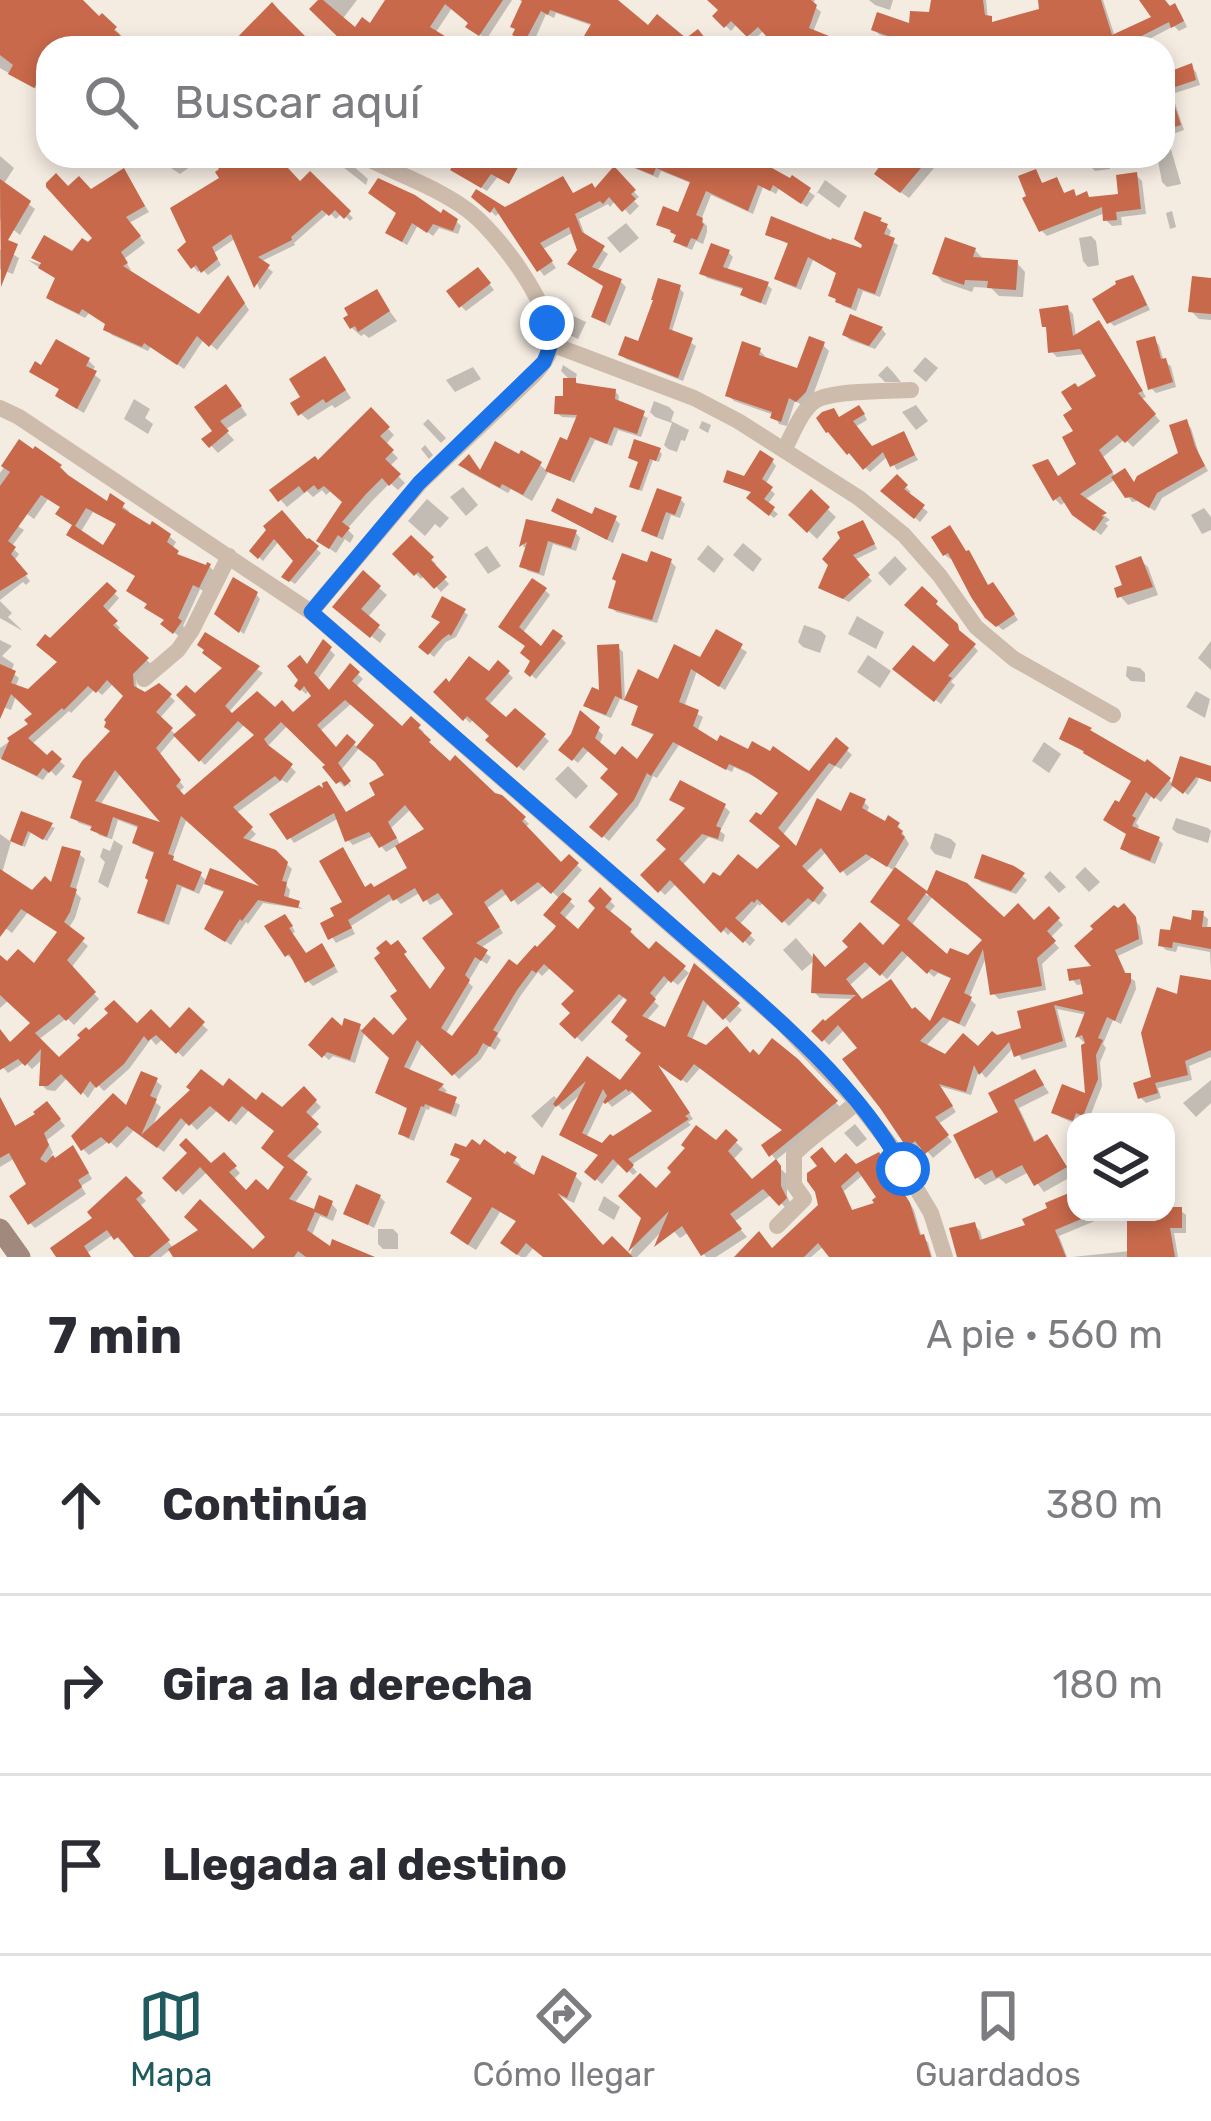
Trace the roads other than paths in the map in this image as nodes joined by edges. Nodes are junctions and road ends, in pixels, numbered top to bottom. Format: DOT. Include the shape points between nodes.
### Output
graph roads {
  1 [pos="384,168"];
  2 [pos="551,344"];
  3 [pos="911,390"];
  4 [pos="0,408"];
  5 [pos="784,450"];
  6 [pos="229,556"];
  7 [pos="311,612"];
  8 [pos="144,679"];
  9 [pos="1113,716"];
  10 [pos="857,1102"];
  11 [pos="777,1226"];
  12 [pos="0,1229"];
  13 [pos="20,1257"];
  14 [pos="945,1257"];
  1 -- 2 [label="street" via="466,208 487,227 527,282"];
  2 -- 5 [label="street" via="694,398"];
  2 -- 7 [label="street" via="534,375 419,483"];
  3 -- 5 [label="street" via="814,401"];
  4 -- 6 [label="street"];
  5 -- 9 [label="street" via="904,535 976,627 1014,659"];
  6 -- 7 [label="street"];
  6 -- 8 [label="street" via="192,630"];
  7 -- 10 [label="street" via="783,1024"];
  10 -- 11 [label="street" via="794,1154 794,1185 804,1199"];
  10 -- 14 [label="street" via="931,1213"];
  12 -- 13 [label="main road"];
}
